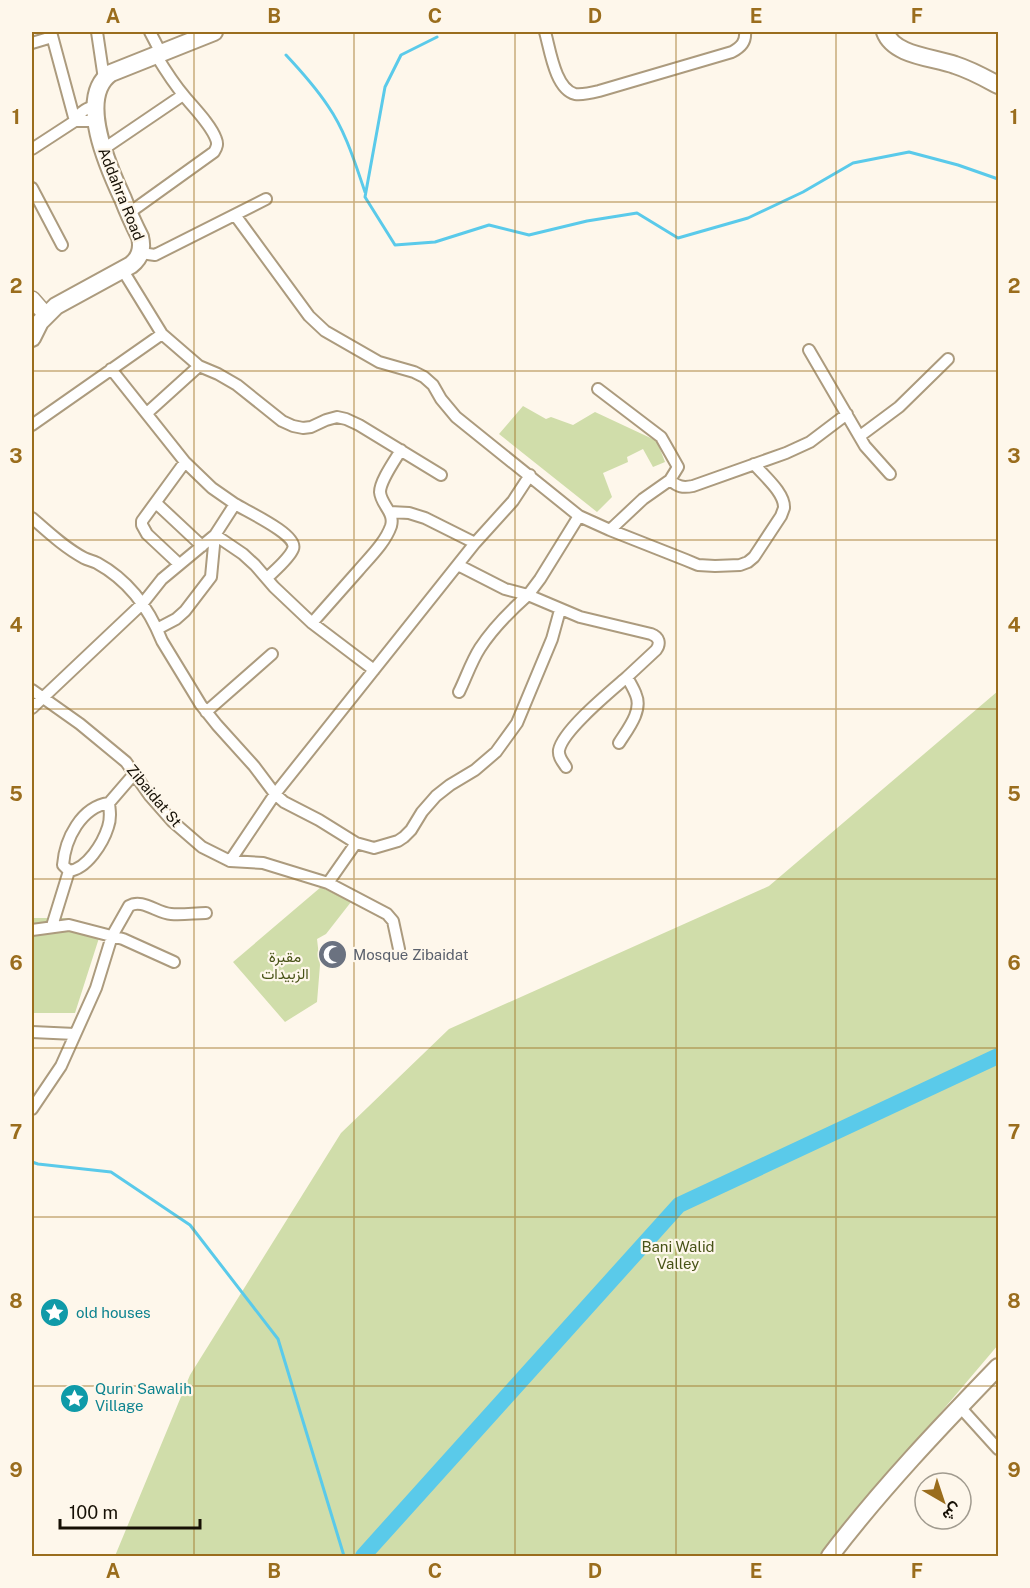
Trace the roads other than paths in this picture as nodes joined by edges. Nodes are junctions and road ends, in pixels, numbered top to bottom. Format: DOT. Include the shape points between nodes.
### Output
graph roads {
  1 [pos="97,32"];
  2 [pos="150,32"];
  3 [pos="214,32"];
  4 [pos="545,32"];
  5 [pos="745,32"];
  6 [pos="885,32"];
  7 [pos="51,34"];
  8 [pos="32,43"];
  9 [pos="158,54"];
  10 [pos="104,79"];
  11 [pos="999,85"];
  12 [pos="183,94"];
  13 [pos="97,113"];
  14 [pos="75,122"];
  15 [pos="32,149"];
  16 [pos="102,150"];
  17 [pos="32,188"];
  18 [pos="266,199"];
  19 [pos="129,213"];
  20 [pos="235,215"];
  21 [pos="62,245"];
  22 [pos="141,253"];
  23 [pos="122,269"];
  24 [pos="32,299"];
  25 [pos="46,315"];
  26 [pos="162,334"];
  27 [pos="32,338"];
  28 [pos="810,350"];
  29 [pos="948,359"];
  30 [pos="199,366"];
  31 [pos="111,369"];
  32 [pos="598,389"];
  33 [pos="147,413"];
  34 [pos="847,414"];
  35 [pos="32,425"];
  36 [pos="860,436"];
  37 [pos="401,450"];
  38 [pos="185,462"];
  39 [pos="754,464"];
  40 [pos="890,474"];
  41 [pos="441,475"];
  42 [pos="530,475"];
  43 [pos="670,480"];
  44 [pos="156,503"];
  45 [pos="235,504"];
  46 [pos="390,512"];
  47 [pos="579,516"];
  48 [pos="32,518"];
  49 [pos="610,530"];
  50 [pos="216,535"];
  51 [pos="475,543"];
  52 [pos="202,546"];
  53 [pos="179,564"];
  54 [pos="458,565"];
  55 [pos="267,578"];
  56 [pos="528,595"];
  57 [pos="143,603"];
  58 [pos="560,610"];
  59 [pos="312,623"];
  60 [pos="158,629"];
  61 [pos="272,654"];
  62 [pos="374,670"];
  63 [pos="627,677"];
  64 [pos="32,690"];
  65 [pos="459,692"];
  66 [pos="43,697"];
  67 [pos="32,708"];
  68 [pos="206,712"];
  69 [pos="619,743"];
  70 [pos="566,767"];
  71 [pos="134,774"];
  72 [pos="275,794"];
  73 [pos="109,803"];
  74 [pos="356,843"];
  75 [pos="230,861"];
  76 [pos="69,871"];
  77 [pos="328,883"];
  78 [pos="206,913"];
  79 [pos="52,926"];
  80 [pos="32,930"];
  81 [pos="112,936"];
  82 [pos="399,949"];
  83 [pos="174,962"];
  84 [pos="32,1032"];
  85 [pos="75,1034"];
  86 [pos="32,1109"];
  87 [pos="999,1367"];
  88 [pos="960,1407"];
  89 [pos="999,1449"];
  90 [pos="830,1557"];
  1 -- 10 [label="street"];
  2 -- 9 [label="street"];
  3 -- 9 [label="main road"];
  4 -- 5 [label="street" via="558,79 572,93 582,94 732,52 745,41"];
  6 -- 11 [label="main road" via="898,48 956,65"];
  7 -- 8 [label="street"];
  7 -- 14 [label="street"];
  9 -- 10 [label="main road"];
  9 -- 12 [label="street"];
  10 -- 13 [label="main road, Addahra Road" via="98,91"];
  12 -- 16 [label="street"];
  12 -- 19 [label="street" via="210,128 217,147"];
  13 -- 14 [label="street" via="91,106"];
  13 -- 16 [label="main road, Addahra Road"];
  14 -- 15 [label="street"];
  16 -- 19 [label="main road, Addahra Road"];
  17 -- 21 [label="street"];
  18 -- 20 [label="street"];
  19 -- 22 [label="main road, Addahra Road" via="140,237"];
  20 -- 22 [label="street" via="155,255"];
  20 -- 42 [label="street" via="309,316 325,331 379,362 424,377 456,417"];
  22 -- 23 [label="main road, Addahra Road"];
  23 -- 25 [label="main road, Addahra Road"];
  23 -- 26 [label="street"];
  24 -- 25 [label="main road"];
  25 -- 27 [label="main road, Addahra Road"];
  26 -- 30 [label="street"];
  26 -- 31 [label="street"];
  28 -- 34 [label="street"];
  29 -- 36 [label="street" via="900,407"];
  30 -- 33 [label="street"];
  30 -- 37 [label="street" via="237,385 293,426 310,427 337,417"];
  31 -- 33 [label="street"];
  31 -- 35 [label="street"];
  32 -- 43 [label="street" via="661,437 678,467"];
  33 -- 38 [label="street"];
  34 -- 36 [label="street"];
  34 -- 39 [label="street" via="810,442"];
  36 -- 40 [label="street"];
  37 -- 41 [label="street"];
  37 -- 46 [label="street" via="380,491"];
  38 -- 44 [label="street"];
  38 -- 45 [label="street"];
  39 -- 43 [label="street" via="684,487"];
  39 -- 49 [label="street" via="781,495 784,508 758,553 748,562 698,565"];
  42 -- 47 [label="street"];
  42 -- 51 [label="street" via="513,501"];
  43 -- 49 [label="street"];
  44 -- 52 [label="street"];
  44 -- 53 [label="street" via="142,521 143,529"];
  45 -- 50 [label="street"];
  45 -- 55 [label="street" via="294,543 290,554"];
  46 -- 51 [label="street" via="425,518"];
  46 -- 59 [label="street" via="392,523 379,546"];
  47 -- 49 [label="street"];
  47 -- 56 [label="street"];
  48 -- 57 [label="street" via="70,549 128,585"];
  50 -- 52 [label="street"];
  50 -- 55 [label="street"];
  50 -- 60 [label="street" via="212,577 185,611"];
  51 -- 54 [label="street"];
  52 -- 53 [label="street"];
  53 -- 57 [label="street"];
  54 -- 56 [label="street" via="505,589"];
  54 -- 62 [label="street"];
  55 -- 59 [label="street"];
  56 -- 58 [label="street"];
  56 -- 65 [label="street" via="495,627"];
  57 -- 60 [label="street"];
  57 -- 66 [label="street"];
  58 -- 63 [label="street" via="656,636 656,650"];
  58 -- 74 [label="street" via="518,723 496,752 436,796 398,841 374,848"];
  59 -- 62 [label="street"];
  60 -- 68 [label="street"];
  61 -- 68 [label="street"];
  62 -- 72 [label="street"];
  63 -- 69 [label="street" via="638,702 633,721"];
  63 -- 70 [label="street" via="590,709 561,745 560,758"];
  64 -- 66 [label="street, Zibaidat St"];
  66 -- 67 [label="street"];
  66 -- 71 [label="street, Zibaidat St" via="105,743"];
  68 -- 72 [label="street"];
  71 -- 73 [label="street"];
  71 -- 75 [label="street, Zibaidat St" via="172,820 202,847"];
  72 -- 74 [label="street"];
  72 -- 75 [label="street"];
  73 -- 76 [label="street" via="109,826 94,854 83,866"];
  73 -- 76 [label="street" via="91,808 77,825 64,855 63,865"];
  74 -- 77 [label="street"];
  75 -- 77 [label="street, Zibaidat St" via="263,863"];
  76 -- 79 [label="street"];
  77 -- 82 [label="street, Zibaidat St" via="387,914 393,921"];
  78 -- 81 [label="street" via="171,914 133,903"];
  79 -- 80 [label="street"];
  79 -- 81 [label="street" via="69,925"];
  81 -- 83 [label="street"];
  81 -- 85 [label="street" via="96,988"];
  84 -- 85 [label="street"];
  85 -- 86 [label="street" via="61,1066"];
  87 -- 88 [label="main road"];
  88 -- 89 [label="street"];
  88 -- 90 [label="main road"];
}
